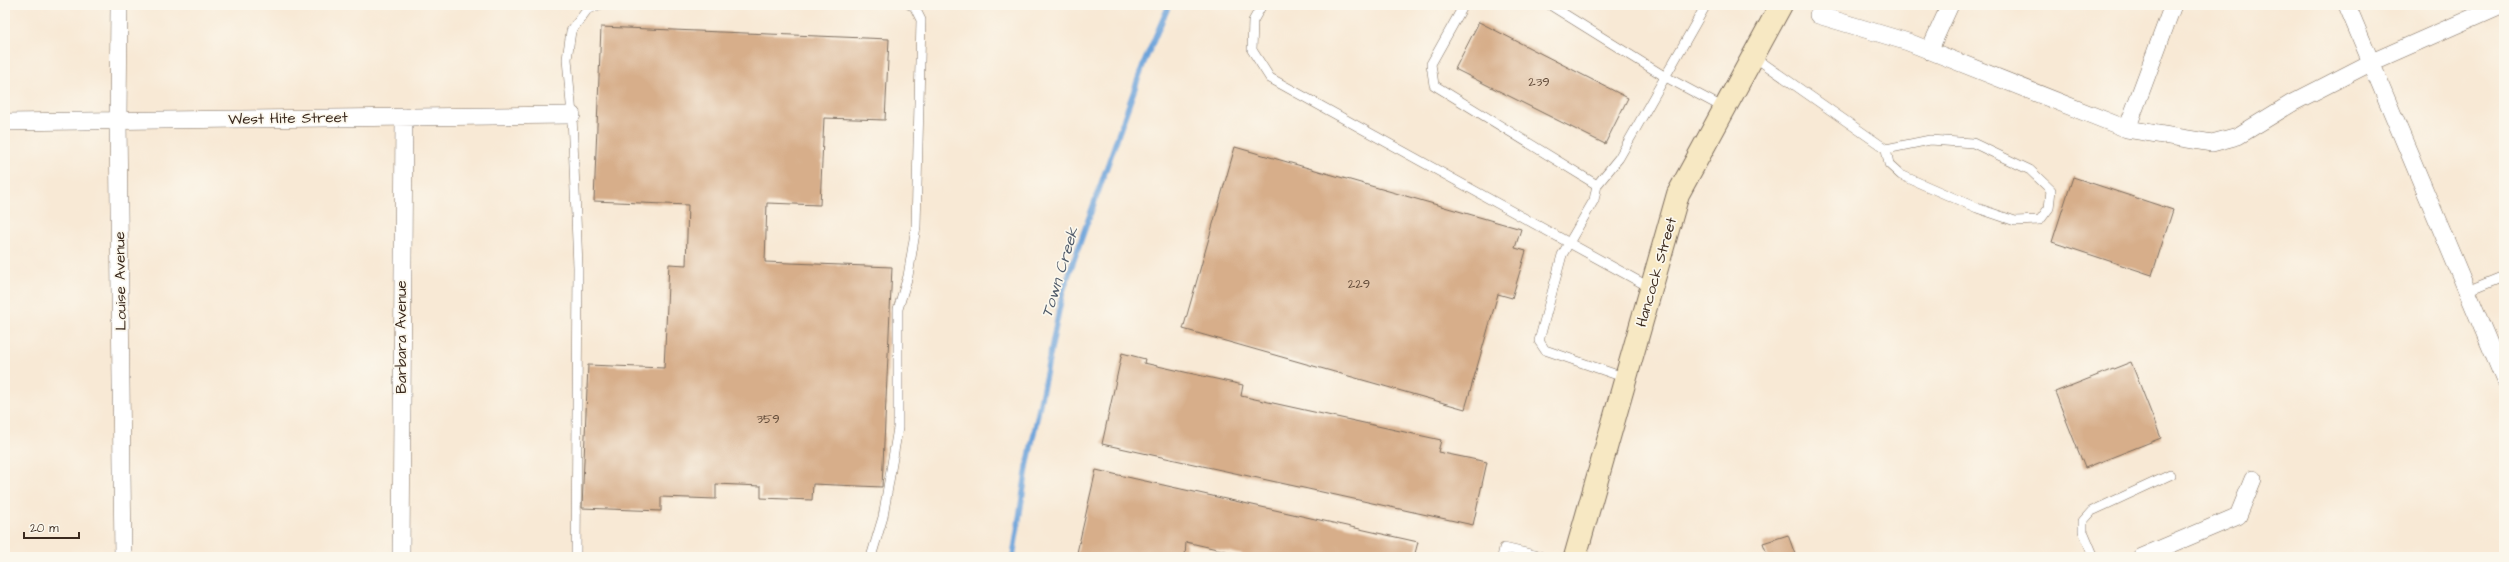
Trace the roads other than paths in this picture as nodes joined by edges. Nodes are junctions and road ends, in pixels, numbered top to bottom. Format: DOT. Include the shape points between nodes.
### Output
graph roads {
  1 [pos="119,5"];
  2 [pos="599,5"];
  3 [pos="910,5"];
  4 [pos="1262,5"];
  5 [pos="1464,5"];
  6 [pos="1550,5"];
  7 [pos="1706,5"];
  8 [pos="1781,5"];
  9 [pos="1950,5"];
  10 [pos="2173,5"];
  11 [pos="2348,5"];
  12 [pos="2502,5"];
  13 [pos="1818,15"];
  14 [pos="1929,51"];
  15 [pos="1753,56"];
  16 [pos="2372,62"];
  17 [pos="1664,76"];
  18 [pos="1724,108"];
  19 [pos="572,115"];
  20 [pos="404,116"];
  21 [pos="118,120"];
  22 [pos="5,122"];
  23 [pos="2127,129"];
  24 [pos="1886,149"];
  25 [pos="1597,184"];
  26 [pos="1571,242"];
  27 [pos="2504,276"];
  28 [pos="1651,288"];
  29 [pos="2467,291"];
  30 [pos="1626,378"];
  31 [pos="2504,378"];
  32 [pos="2170,475"];
  33 [pos="2253,479"];
  34 [pos="123,557"];
  35 [pos="401,557"];
  36 [pos="576,557"];
  37 [pos="871,557"];
  38 [pos="1502,557"];
  39 [pos="1543,557"];
  40 [pos="1575,557"];
  41 [pos="2094,557"];
  42 [pos="2141,557"];
  1 -- 21 [label="street, Louise Avenue"];
  2 -- 19 [label="lane" via="587,10 572,31 567,60"];
  3 -- 37 [label="lane" via="914,6 921,20 916,227 908,276 898,308 898,428 883,517"];
  4 -- 26 [label="lane" via="1253,21 1252,50 1270,78"];
  5 -- 25 [label="lane" via="1431,64 1434,85"];
  6 -- 17 [label="lane"];
  7 -- 17 [label="lane"];
  8 -- 15 [label="street, Hancock Street"];
  9 -- 14 [label="street"];
  10 -- 23 [label="street"];
  11 -- 16 [label="street"];
  12 -- 16 [label="street"];
  13 -- 14 [label="street"];
  14 -- 23 [label="street"];
  15 -- 18 [label="street, Hancock Street"];
  15 -- 24 [label="lane"];
  16 -- 23 [label="street" via="2292,103 2238,136 2212,144"];
  16 -- 29 [label="street"];
  17 -- 18 [label="lane"];
  17 -- 25 [label="lane" via="1619,158"];
  18 -- 28 [label="street, Hancock Street" via="1678,194"];
  19 -- 20 [label="street, West Hite Street"];
  19 -- 36 [label="lane" via="578,267"];
  20 -- 21 [label="street, West Hite Street"];
  20 -- 35 [label="street, Barbara Avenue"];
  21 -- 22 [label="street, West Hite Street"];
  21 -- 34 [label="street, Louise Avenue"];
  24 -- 24 [label="lane" via="1930,140 1973,143 2030,170 2051,190 2049,208 2040,220 2015,221 1977,208 1901,175 1889,164"];
  25 -- 26 [label="lane" via="1594,200"];
  26 -- 28 [label="lane"];
  26 -- 30 [label="lane" via="1562,255 1539,340 1545,350"];
  27 -- 29 [label="lane"];
  28 -- 30 [label="street, Hancock Street"];
  29 -- 31 [label="street"];
  30 -- 40 [label="street, Hancock Street"];
  32 -- 41 [label="lane" via="2092,511 2083,521 2083,531"];
  33 -- 42 [label="street" via="2238,516"];
  38 -- 39 [label="lane" via="1504,548"];
}
